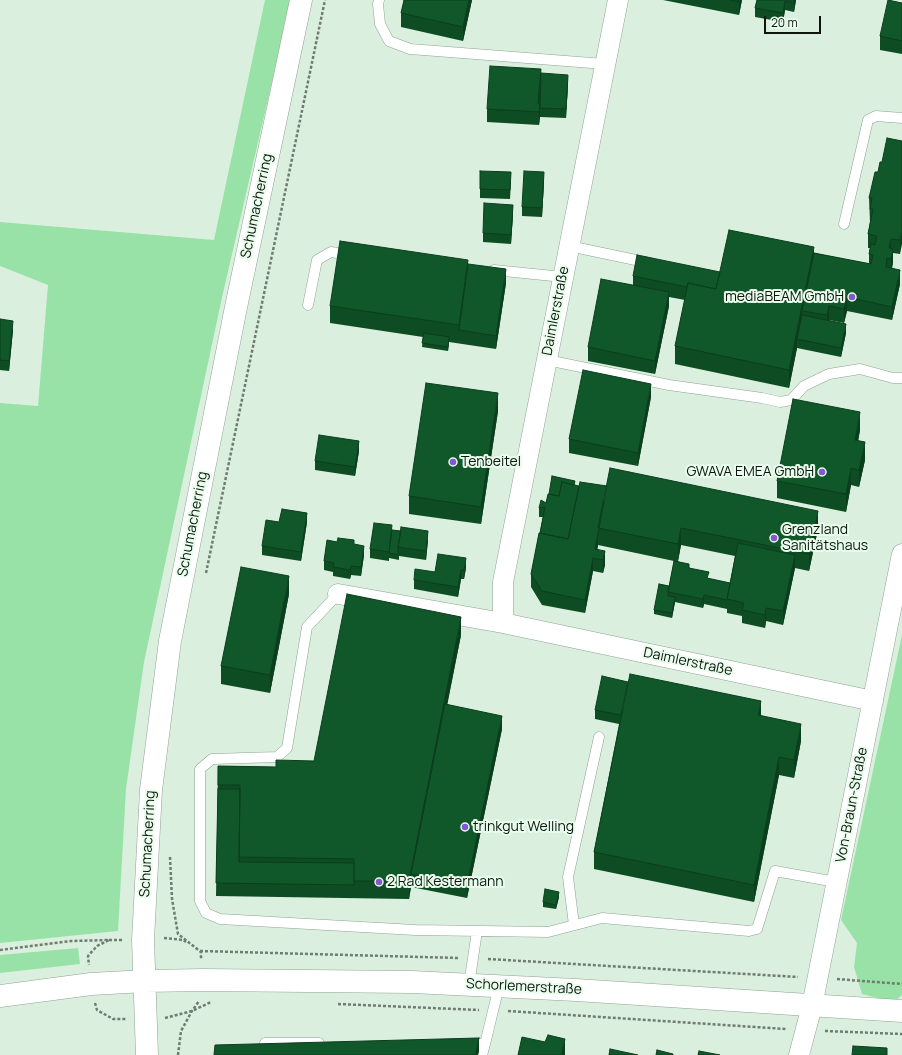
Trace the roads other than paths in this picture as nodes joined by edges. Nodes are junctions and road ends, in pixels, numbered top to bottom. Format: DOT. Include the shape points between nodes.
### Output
graph roads {
  1 [pos="301,0"];
  2 [pos="379,0"];
  3 [pos="618,0"];
  4 [pos="605,64"];
  5 [pos="902,118"];
  6 [pos="844,224"];
  7 [pos="569,246"];
  8 [pos="360,256"];
  9 [pos="662,266"];
  10 [pos="482,269"];
  11 [pos="563,277"];
  12 [pos="308,305"];
  13 [pos="546,360"];
  14 [pos="902,378"];
  15 [pos="902,554"];
  16 [pos="338,594"];
  17 [pos="503,623"];
  18 [pos="873,701"];
  19 [pos="599,737"];
  20 [pos="836,882"];
  21 [pos="574,925"];
  22 [pos="477,931"];
  23 [pos="145,980"];
  24 [pos="469,985"];
  25 [pos="499,986"];
  26 [pos="0,996"];
  27 [pos="812,1006"];
  28 [pos="902,1011"];
  29 [pos="265,1043"];
  30 [pos="328,1043"];
  31 [pos="453,1044"];
  32 [pos="485,1044"];
  33 [pos="147,1055"];
  34 [pos="482,1055"];
  35 [pos="799,1055"];
  1 -- 23 [label="main road, Schumacherring" via="236,307 170,641 151,790 143,940"];
  2 -- 4 [label="lane" via="380,24 389,41 410,49"];
  3 -- 4 [label="street, Daimlerstraße"];
  4 -- 7 [label="street, Daimlerstraße"];
  5 -- 6 [label="lane" via="876,116 868,120"];
  7 -- 9 [label="lane"];
  7 -- 11 [label="street, Daimlerstraße"];
  8 -- 12 [label="lane" via="331,252 317,260"];
  10 -- 11 [label="lane"];
  11 -- 13 [label="street, Daimlerstraße"];
  13 -- 14 [label="lane" via="669,385 780,402 791,400 804,386 829,374 860,369"];
  13 -- 17 [label="street, Daimlerstraße" via="503,582"];
  15 -- 18 [label="street, Von-Braun-Straße"];
  16 -- 17 [label="street, Daimlerstraße"];
  16 -- 22 [label="lane" via="307,627 287,748 277,757 212,759 200,769 200,901 206,913 220,919"];
  17 -- 18 [label="street, Daimlerstraße"];
  18 -- 20 [label="street, Von-Braun-Straße"];
  19 -- 21 [label="lane" via="568,877"];
  20 -- 21 [label="lane" via="775,870 757,929 749,931 602,918"];
  20 -- 27 [label="street, Von-Braun-Straße"];
  21 -- 22 [label="lane" via="548,932"];
  22 -- 24 [label="lane"];
  23 -- 24 [label="main road, Schorlemerstraße" via="412,982"];
  23 -- 26 [label="main road, Schorlemerstraße"];
  23 -- 33 [label="main road, Schumacherring"];
  24 -- 25 [label="main road, Schorlemerstraße"];
  25 -- 27 [label="main road, Schorlemerstraße"];
  25 -- 32 [label="lane"];
  27 -- 28 [label="main road, Schorlemerstraße"];
  27 -- 35 [label="street, Von-Braun-Straße"];
  29 -- 30 [label="lane"];
  31 -- 32 [label="lane"];
  32 -- 34 [label="lane"];
}
